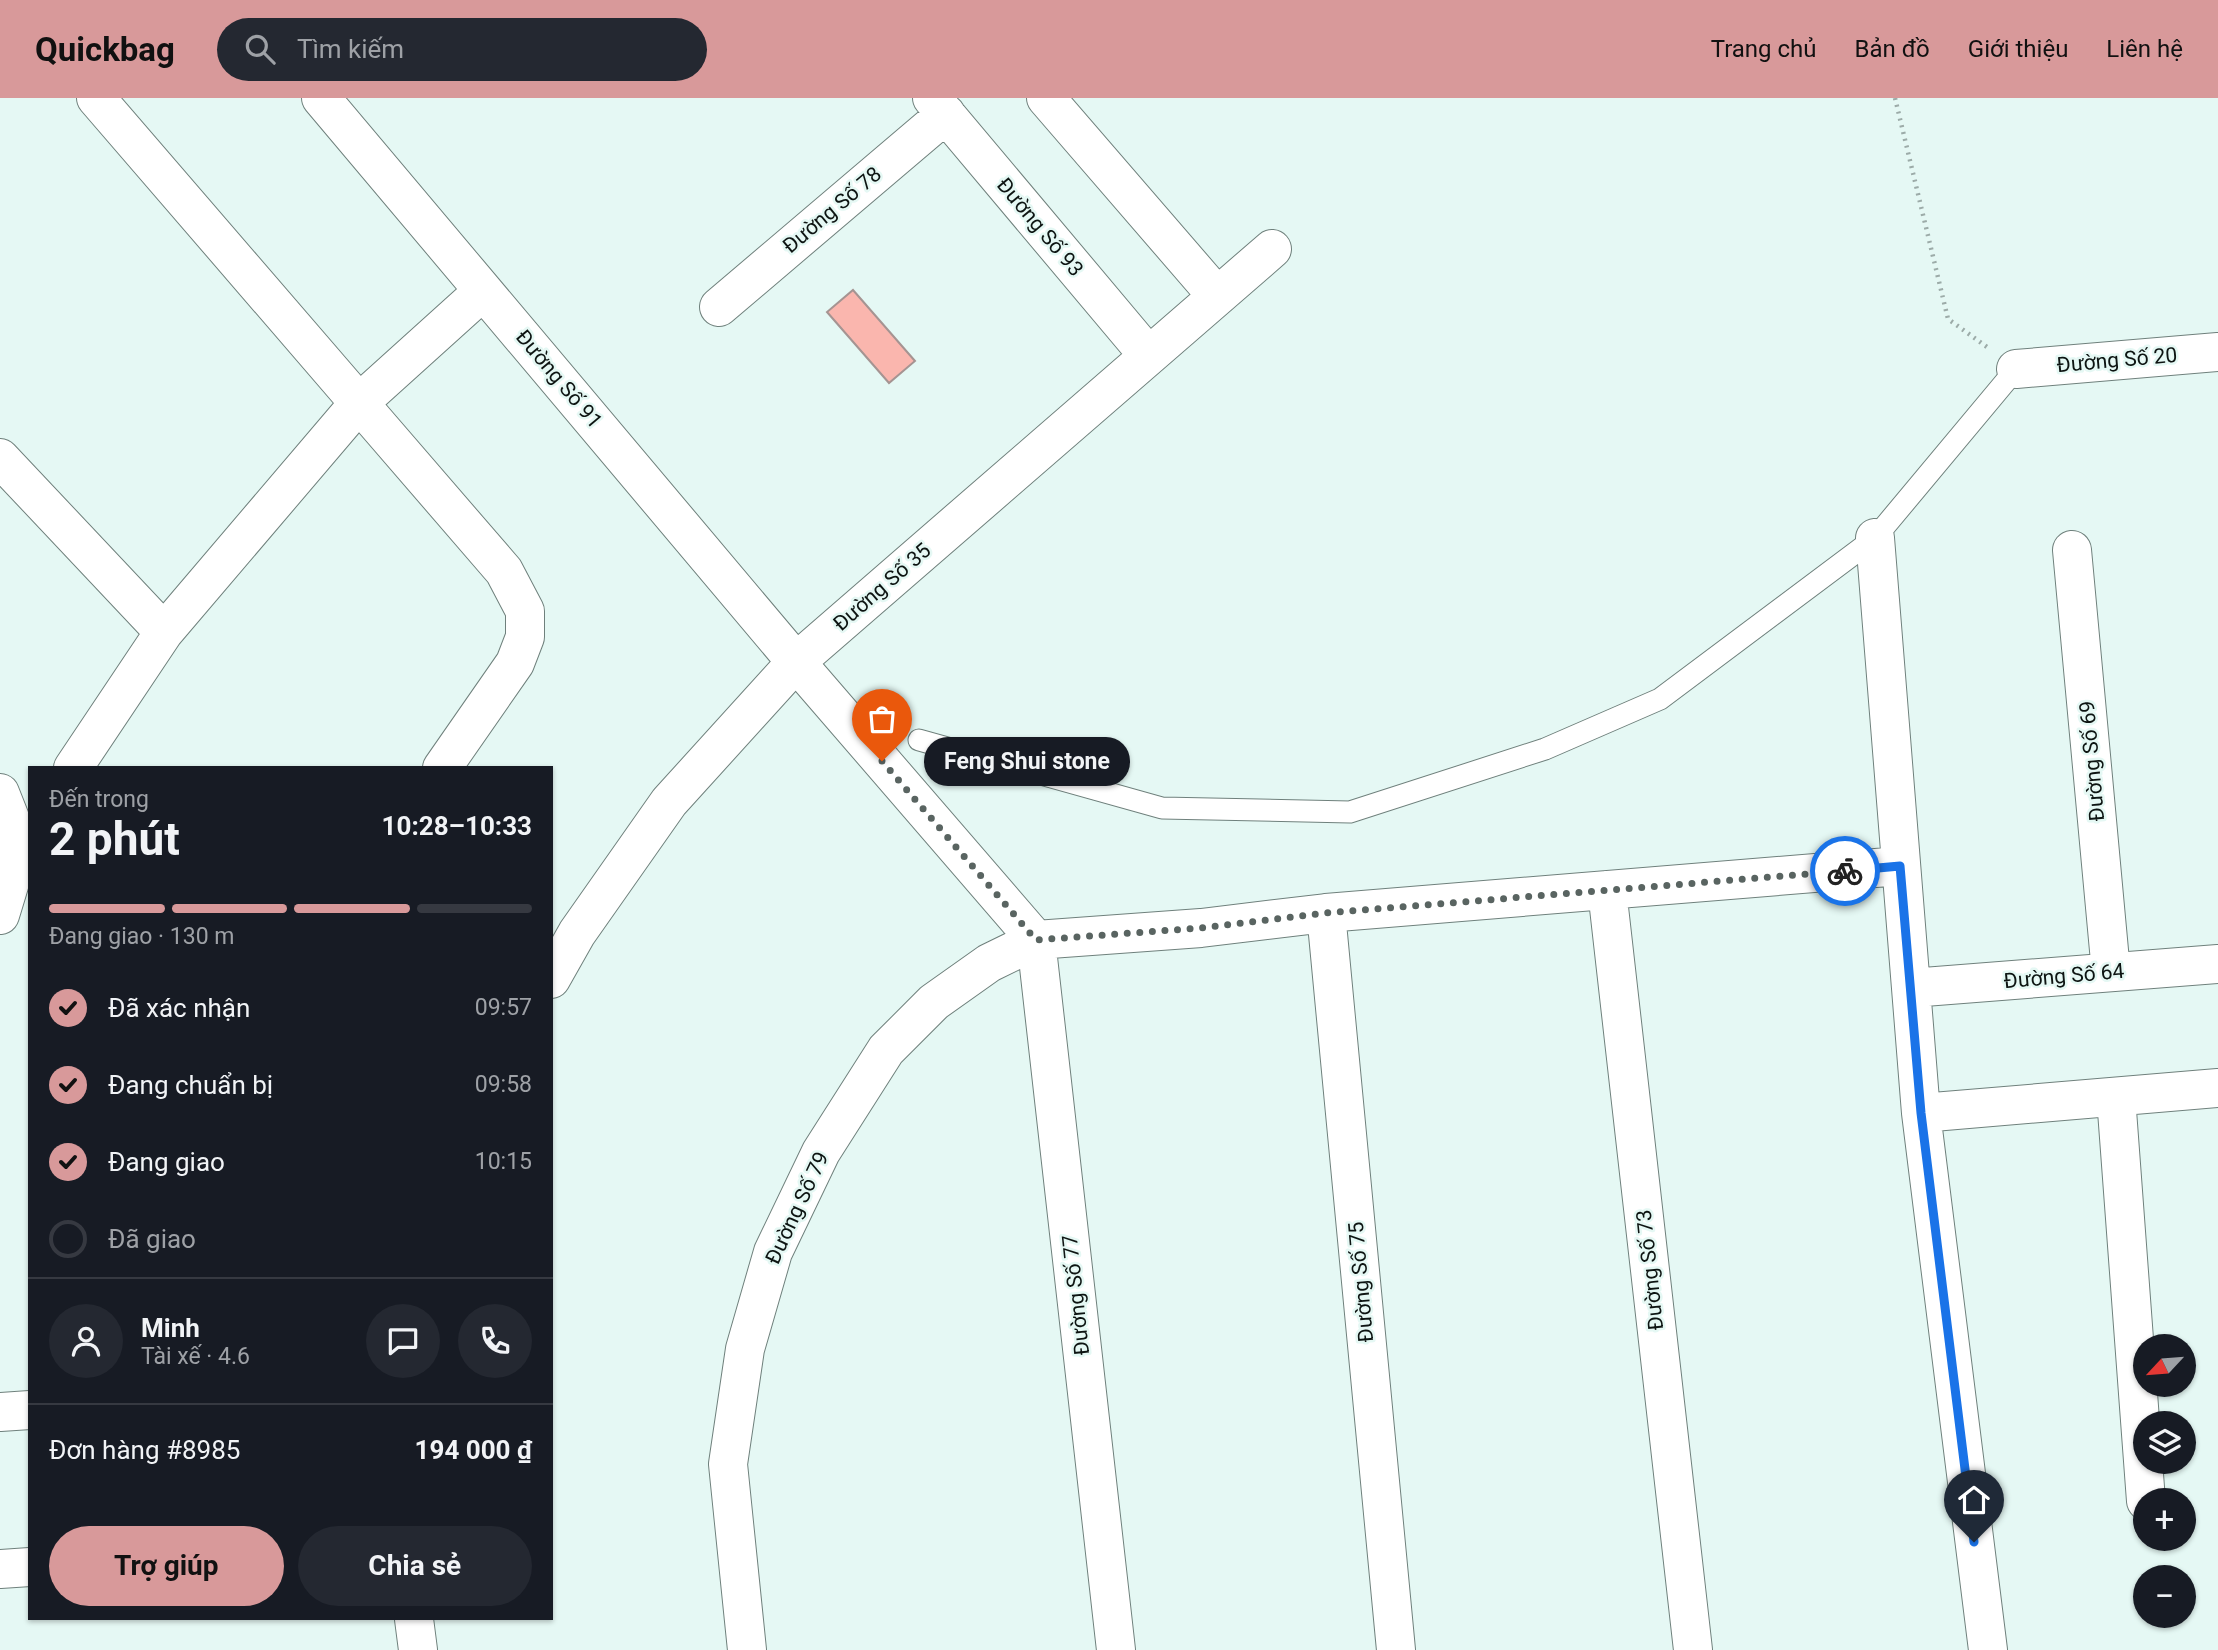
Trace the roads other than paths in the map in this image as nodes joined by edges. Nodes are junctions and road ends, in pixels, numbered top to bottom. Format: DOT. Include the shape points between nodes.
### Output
graph roads {
  1 [pos="96,98"];
  2 [pos="321,98"];
  3 [pos="1046,98"];
  4 [pos="939,106"];
  5 [pos="1272,249"];
  6 [pos="482,292"];
  7 [pos="1217,296"];
  8 [pos="719,307"];
  9 [pos="2218,352"];
  10 [pos="1148,355"];
  11 [pos="2017,369"];
  12 [pos="359,403"];
  13 [pos="0,458"];
  14 [pos="1875,538"];
  15 [pos="2072,550"];
  16 [pos="164,632"];
  17 [pos="796,662"];
  18 [pos="919,740"];
  19 [pos="74,766"];
  20 [pos="443,766"];
  21 [pos="0,793"];
  22 [pos="17,843"];
  23 [pos="1900,866"];
  24 [pos="1607,890"];
  25 [pos="1326,913"];
  26 [pos="0,915"];
  27 [pos="1036,940"];
  28 [pos="2218,964"];
  29 [pos="2111,972"];
  30 [pos="553,975"];
  31 [pos="1911,988"];
  32 [pos="2218,1088"];
  33 [pos="2116,1097"];
  34 [pos="1921,1113"];
  35 [pos="28,1410"];
  36 [pos="0,1412"];
  37 [pos="2145,1488"];
  38 [pos="28,1567"];
  39 [pos="0,1569"];
  40 [pos="414,1620"];
  41 [pos="418,1650"];
  42 [pos="747,1650"];
  43 [pos="1116,1650"];
  44 [pos="1396,1650"];
  45 [pos="1693,1650"];
  46 [pos="1988,1650"];
  1 -- 12 [label="street"];
  2 -- 6 [label="street, Đường Số 91"];
  3 -- 7 [label="street"];
  4 -- 8 [label="street, Đường Số 78"];
  4 -- 10 [label="street, Đường Số 93"];
  5 -- 7 [label="street, Đường Số 35"];
  6 -- 12 [label="street"];
  6 -- 17 [label="street, Đường Số 91"];
  7 -- 10 [label="street, Đường Số 35"];
  9 -- 11 [label="street, Đường Số 20"];
  10 -- 17 [label="street, Đường Số 35"];
  11 -- 14 [label="lane"];
  12 -- 16 [label="street"];
  12 -- 20 [label="street" via="504,571 525,611 524,638 515,663"];
  13 -- 16 [label="street"];
  14 -- 18 [label="lane" via="1660,699 1545,749 1350,812 1162,808"];
  14 -- 23 [label="street"];
  15 -- 29 [label="street, Đường Số 69"];
  16 -- 19 [label="street"];
  17 -- 27 [label="street, Đường Số 91"];
  17 -- 30 [label="street, Đường Số 35" via="669,802 577,933"];
  21 -- 22 [label="street"];
  22 -- 26 [label="street"];
  23 -- 24 [label="street"];
  23 -- 31 [label="street"];
  24 -- 25 [label="street"];
  24 -- 45 [label="street, Đường Số 73"];
  25 -- 27 [label="street"];
  25 -- 44 [label="street, Đường Số 75"];
  27 -- 42 [label="street, Đường Số 79" via="989,963 934,1002 886,1050 821,1152 773,1252 745,1349 728,1464"];
  27 -- 43 [label="street, Đường Số 77"];
  28 -- 29 [label="street, Đường Số 64"];
  29 -- 31 [label="street, Đường Số 64"];
  31 -- 34 [label="street"];
  32 -- 33 [label="street"];
  33 -- 34 [label="street"];
  33 -- 37 [label="street"];
  34 -- 46 [label="street"];
  35 -- 36 [label="street"];
  38 -- 39 [label="street"];
  40 -- 41 [label="street"];
}
